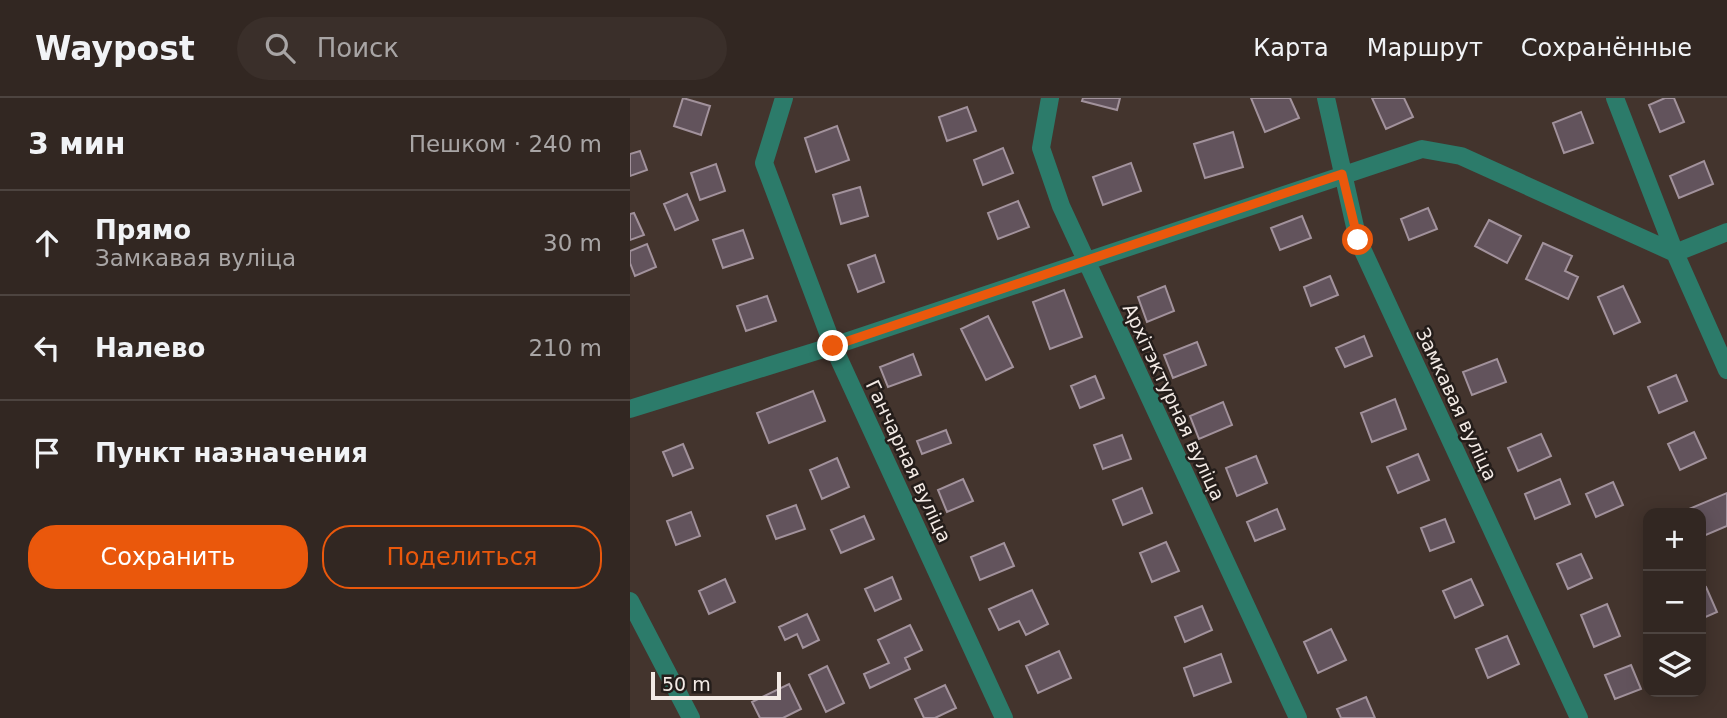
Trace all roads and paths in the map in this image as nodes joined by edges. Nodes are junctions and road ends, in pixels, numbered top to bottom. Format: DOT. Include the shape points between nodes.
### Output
graph roads {
  1 [pos="784,98"];
  2 [pos="1050,98"];
  3 [pos="1326,98"];
  4 [pos="1615,98"];
  5 [pos="1342,174"];
  6 [pos="1727,232"];
  7 [pos="1675,253"];
  8 [pos="1085,261"];
  9 [pos="833,346"];
  10 [pos="1727,370"];
  11 [pos="630,409"];
  12 [pos="630,601"];
  13 [pos="691,718"];
  14 [pos="1004,718"];
  15 [pos="1298,718"];
  16 [pos="1579,718"];
  1 -- 9 [label="street, Ганчарная вуліца" via="764,163"];
  2 -- 8 [label="street, Архітэктурная вуліца" via="1041,148"];
  3 -- 5 [label="street, Замкавая вуліца"];
  4 -- 7 [label="street"];
  5 -- 7 [label="street" via="1422,149 1461,156"];
  5 -- 8 [label="street"];
  5 -- 16 [label="street, Замкавая вуліца" via="1358,240"];
  6 -- 7 [label="street"];
  7 -- 10 [label="street"];
  8 -- 9 [label="street"];
  8 -- 15 [label="street, Архітэктурная вуліца"];
  9 -- 11 [label="street"];
  9 -- 14 [label="street, Ганчарная вуліца"];
  12 -- 13 [label="street"];
}
